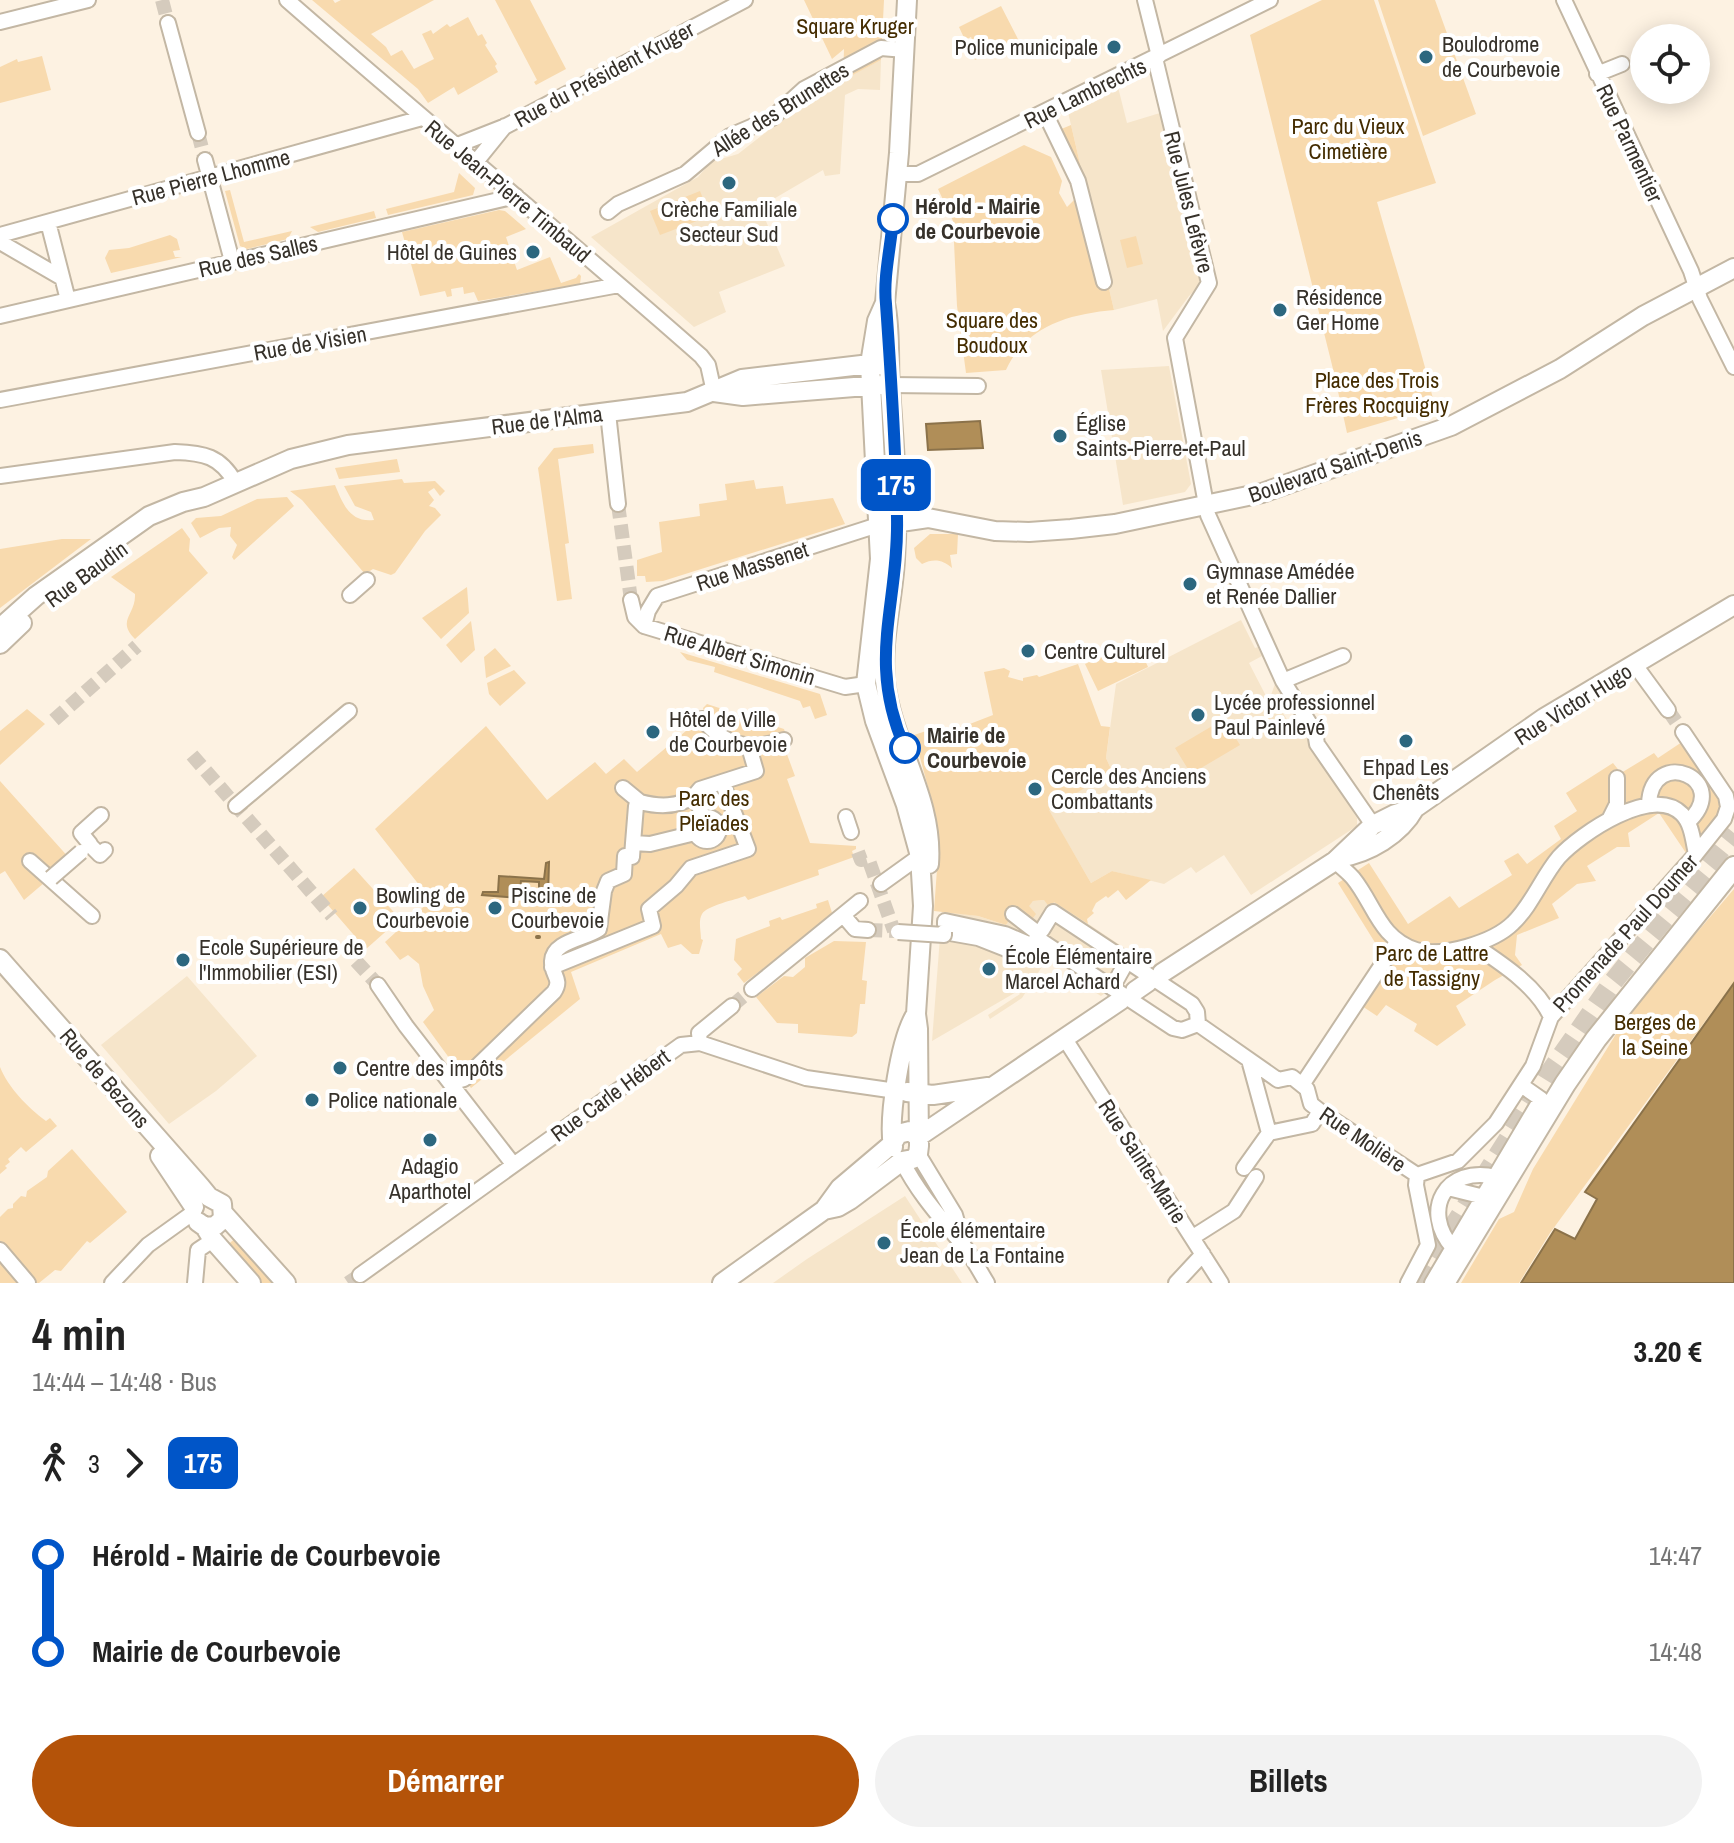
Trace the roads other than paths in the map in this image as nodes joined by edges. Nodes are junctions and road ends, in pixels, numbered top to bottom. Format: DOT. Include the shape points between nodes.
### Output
graph roads {
  1 [pos="88,0"];
  2 [pos="287,0"];
  3 [pos="745,0"];
  4 [pos="907,0"];
  5 [pos="1145,0"];
  6 [pos="1270,0"];
  7 [pos="1564,0"];
  8 [pos="0,22"];
  9 [pos="168,23"];
  10 [pos="905,50"];
  11 [pos="1157,57"];
  12 [pos="1622,64"];
  13 [pos="1597,74"];
  14 [pos="1045,113"];
  15 [pos="422,118"];
  16 [pos="506,126"];
  17 [pos="198,133"];
  18 [pos="455,146"];
  19 [pos="205,160"];
  20 [pos="475,163"];
  21 [pos="897,174"];
  22 [pos="217,176"];
  23 [pos="516,196"];
  24 [pos="613,208"];
  25 [pos="48,222"];
  26 [pos="0,235"];
  27 [pos="0,242"];
  28 [pos="232,261"];
  29 [pos="1734,268"];
  30 [pos="62,278"];
  31 [pos="1104,282"];
  32 [pos="619,285"];
  33 [pos="1697,286"];
  34 [pos="68,300"];
  35 [pos="0,316"];
  36 [pos="880,364"];
  37 [pos="1734,367"];
  38 [pos="870,385"];
  39 [pos="890,385"];
  40 [pos="978,386"];
  41 [pos="714,392"];
  42 [pos="0,400"];
  43 [pos="608,413"];
  44 [pos="378,442"];
  45 [pos="0,476"];
  46 [pos="235,482"];
  47 [pos="618,504"];
  48 [pos="1205,505"];
  49 [pos="174,507"];
  50 [pos="897,522"];
  51 [pos="878,525"];
  52 [pos="367,580"];
  53 [pos="350,595"];
  54 [pos="631,600"];
  55 [pos="1734,605"];
  56 [pos="644,626"];
  57 [pos="0,628"];
  58 [pos="0,644"];
  59 [pos="1343,656"];
  60 [pos="1635,665"];
  61 [pos="885,679"];
  62 [pos="1283,681"];
  63 [pos="866,684"];
  64 [pos="1668,710"];
  65 [pos="349,711"];
  66 [pos="702,719"];
  67 [pos="1683,732"];
  68 [pos="784,740"];
  69 [pos="749,747"];
  70 [pos="1705,777"];
  71 [pos="1617,778"];
  72 [pos="722,782"];
  73 [pos="623,788"];
  74 [pos="695,795"];
  75 [pos="640,802"];
  76 [pos="1649,804"];
  77 [pos="236,806"];
  78 [pos="1415,808"];
  79 [pos="101,815"];
  80 [pos="703,817"];
  81 [pos="846,817"];
  82 [pos="737,820"];
  83 [pos="1609,821"];
  84 [pos="1688,822"];
  85 [pos="1373,825"];
  86 [pos="719,826"];
  87 [pos="851,832"];
  88 [pos="695,833"];
  89 [pos="712,841"];
  90 [pos="633,843"];
  91 [pos="87,847"];
  92 [pos="105,850"];
  93 [pos="1696,854"];
  94 [pos="920,856"];
  95 [pos="718,859"];
  96 [pos="1337,860"];
  97 [pos="30,861"];
  98 [pos="1734,867"];
  99 [pos="51,878"];
  100 [pos="881,884"];
  101 [pos="860,901"];
  102 [pos="923,906"];
  103 [pos="1013,914"];
  104 [pos="843,915"];
  105 [pos="92,916"];
  106 [pos="868,930"];
  107 [pos="896,931"];
  108 [pos="1039,937"];
  109 [pos="1397,942"];
  110 [pos="1474,945"];
  111 [pos="0,959"];
  112 [pos="1127,961"];
  113 [pos="552,967"];
  114 [pos="0,974"];
  115 [pos="378,985"];
  116 [pos="1136,987"];
  117 [pos="752,989"];
  118 [pos="732,1006"];
  119 [pos="916,1014"];
  120 [pos="1551,1017"];
  121 [pos="1198,1024"];
  122 [pos="1065,1039"];
  123 [pos="700,1043"];
  124 [pos="1249,1060"];
  125 [pos="450,1083"];
  126 [pos="995,1085"];
  127 [pos="1302,1085"];
  128 [pos="1521,1085"];
  129 [pos="896,1091"];
  130 [pos="917,1093"];
  131 [pos="1320,1111"];
  132 [pos="1269,1133"];
  133 [pos="892,1144"];
  134 [pos="913,1151"];
  135 [pos="513,1164"];
  136 [pos="1419,1173"];
  137 [pos="1496,1177"];
  138 [pos="1447,1190"];
  139 [pos="1484,1197"];
  140 [pos="1221,1203"];
  141 [pos="824,1210"];
  142 [pos="203,1217"];
  143 [pos="1216,1222"];
  144 [pos="1432,1225"];
  145 [pos="1193,1237"];
  146 [pos="1453,1248"];
  147 [pos="0,1250"];
  148 [pos="1203,1254"];
  149 [pos="360,1275"];
  150 [pos="28,1283"];
  151 [pos="112,1283"];
  152 [pos="195,1283"];
  153 [pos="251,1283"];
  154 [pos="286,1283"];
  155 [pos="722,1283"];
  156 [pos="987,1283"];
  157 [pos="1176,1283"];
  158 [pos="1221,1283"];
  159 [pos="1408,1283"];
  160 [pos="1432,1283"];
  161 [pos="1444,1283"];
  1 -- 8 [label="street"];
  2 -- 15 [label="street, Rue Jean-Pierre Timbaud"];
  3 -- 16 [label="street, Rue du Président Kruger"];
  4 -- 10 [label="main road"];
  5 -- 11 [label="street, Rue Jules Lefèvre"];
  6 -- 11 [label="street, Rue Lambrechts"];
  7 -- 13 [label="street, Rue Parmentier"];
  9 -- 17 [label="street"];
  10 -- 21 [label="main road"];
  10 -- 24 [label="street, Allée des Brunettes" via="881,48 804,89 772,118 730,136 685,174"];
  11 -- 14 [label="street, Rue Lambrechts"];
  11 -- 48 [label="street, Rue Jules Lefèvre" via="1209,283 1175,338"];
  12 -- 13 [label="street"];
  13 -- 33 [label="street, Rue Parmentier"];
  14 -- 21 [label="street, Rue Lambrechts" via="918,174"];
  14 -- 31 [label="street" via="1078,181"];
  15 -- 18 [label="street, Rue Jean-Pierre Timbaud"];
  15 -- 22 [label="street, Rue Pierre Lhomme"];
  16 -- 18 [label="street, Rue du Président Kruger"];
  16 -- 20 [label="street, Rue du Président Kruger"];
  18 -- 20 [label="street, Rue Jean-Pierre Timbaud"];
  19 -- 22 [label="street"];
  20 -- 23 [label="street, Rue Jean-Pierre Timbaud"];
  21 -- 36 [label="main road" via="885,303 877,321"];
  22 -- 25 [label="street, Rue Pierre Lhomme"];
  22 -- 28 [label="street"];
  23 -- 28 [label="street, Rue des Salles"];
  23 -- 32 [label="street, Rue Jean-Pierre Timbaud"];
  25 -- 26 [label="street, Rue Pierre Lhomme"];
  25 -- 30 [label="street"];
  27 -- 30 [label="street"];
  28 -- 34 [label="street, Rue des Salles"];
  29 -- 33 [label="main road, Boulevard Saint-Denis"];
  30 -- 34 [label="street"];
  32 -- 41 [label="street, Rue Jean-Pierre Timbaud" via="705,360"];
  32 -- 42 [label="street, Rue de Visien"];
  33 -- 37 [label="street, Rue Parmentier"];
  33 -- 48 [label="main road, Boulevard Saint-Denis" via="1560,369 1451,426 1262,493"];
  34 -- 35 [label="street, Rue des Salles"];
  36 -- 38 [label="main road"];
  36 -- 39 [label="main road"];
  36 -- 41 [label="main road, Rue de l'Alma" via="742,379"];
  38 -- 39 [label="main road, Rue de l'Alma"];
  38 -- 41 [label="main road, Rue de l'Alma" via="743,396"];
  38 -- 51 [label="main road"];
  39 -- 40 [label="street"];
  39 -- 50 [label="main road"];
  41 -- 43 [label="main road, Rue de l'Alma" via="687,402"];
  43 -- 44 [label="main road, Rue de l'Alma"];
  43 -- 47 [label="street"];
  44 -- 46 [label="main road, Rue Baudin" via="322,450"];
  45 -- 46 [label="street" via="175,452 202,453 227,468"];
  46 -- 49 [label="main road, Rue Baudin"];
  48 -- 50 [label="main road, Boulevard Saint-Denis" via="1115,524 1029,532 938,519"];
  48 -- 62 [label="street"];
  49 -- 57 [label="main road, Rue Baudin" via="149,516"];
  49 -- 58 [label="main road, Rue Baudin" via="54,596"];
  50 -- 51 [label="main road, Boulevard Saint-Denis"];
  50 -- 61 [label="main road"];
  51 -- 56 [label="street, Rue Massenet" via="657,596"];
  51 -- 63 [label="main road" via="879,574"];
  52 -- 53 [label="street"];
  54 -- 56 [label="street, Rue Albert Simonin" via="635,617"];
  55 -- 60 [label="main road, Rue Victor Hugo"];
  56 -- 63 [label="street, Rue Albert Simonin" via="845,687"];
  59 -- 62 [label="street"];
  60 -- 64 [label="street"];
  60 -- 78 [label="main road, Rue Victor Hugo" via="1544,718"];
  61 -- 63 [label="main road"];
  61 -- 102 [label="main road" via="929,825"];
  62 -- 85 [label="street" via="1317,744"];
  63 -- 94 [label="main road"];
  65 -- 77 [label="street"];
  66 -- 69 [label="street" via="715,734"];
  67 -- 70 [label="street, Promenade Paul Doumer"];
  68 -- 69 [label="street"];
  69 -- 72 [label="street" via="756,771"];
  70 -- 76 [label="street" via="1670,773 1651,791"];
  70 -- 84 [label="street" via="1702,801"];
  70 -- 93 [label="street, Promenade Paul Doumer" via="1726,796 1728,807"];
  71 -- 83 [label="street" via="1617,804"];
  72 -- 74 [label="street"];
  72 -- 82 [label="street"];
  73 -- 75 [label="street"];
  74 -- 75 [label="street" via="664,806"];
  74 -- 80 [label="street"];
  75 -- 90 [label="street"];
  76 -- 83 [label="street"];
  76 -- 84 [label="street" via="1676,809"];
  78 -- 85 [label="main road, Rue Victor Hugo"];
  78 -- 96 [label="main road, Rue Victor Hugo" via="1389,837"];
  79 -- 91 [label="street" via="81,833"];
  80 -- 86 [label="street"];
  80 -- 88 [label="street" via="695,823"];
  81 -- 87 [label="street"];
  82 -- 86 [label="street"];
  82 -- 95 [label="street" via="748,849"];
  83 -- 110 [label="street" via="1559,857 1513,924"];
  84 -- 93 [label="street"];
  85 -- 96 [label="main road, Rue Victor Hugo"];
  86 -- 89 [label="street"];
  88 -- 89 [label="street"];
  88 -- 90 [label="street"];
  89 -- 95 [label="street"];
  90 -- 113 [label="street" via="632,857 625,856 624,874 608,881 604,891 599,929 560,946"];
  91 -- 92 [label="street" via="100,855"];
  91 -- 99 [label="street, bridge"];
  93 -- 120 [label="street, Promenade Paul Doumer"];
  94 -- 100 [label="street"];
  94 -- 102 [label="main road"];
  95 -- 113 [label="street" via="691,868 649,909 653,926"];
  96 -- 109 [label="street"];
  96 -- 116 [label="main road, Rue Victor Hugo"];
  97 -- 99 [label="street"];
  98 -- 161 [label="main road" via="1596,1039"];
  99 -- 105 [label="street"];
  101 -- 104 [label="street"];
  102 -- 119 [label="main road"];
  103 -- 108 [label="street, Rue Molière"];
  104 -- 106 [label="street" via="855,929"];
  104 -- 117 [label="street"];
  107 -- 108 [label="street, bridge" via="944,935 944,929 1026,957"];
  108 -- 112 [label="street, Rue Molière" via="1057,914"];
  108 -- 116 [label="street, Rue Molière"];
  109 -- 110 [label="street" via="1438,953"];
  109 -- 127 [label="street"];
  110 -- 120 [label="street" via="1544,1001"];
  111 -- 142 [label="main road, Rue de Bezons"];
  112 -- 116 [label="street"];
  112 -- 121 [label="street, Rue Molière" via="1192,1004"];
  113 -- 125 [label="street" via="558,977 554,992 464,1079"];
  114 -- 142 [label="main road, Rue de Bezons" via="166,1164"];
  115 -- 125 [label="street"];
  116 -- 121 [label="street, Rue Molière" via="1173,1028"];
  116 -- 122 [label="main road, Rue Victor Hugo"];
  118 -- 123 [label="street" via="699,1033"];
  119 -- 129 [label="main road" via="906,1033"];
  119 -- 130 [label="main road"];
  120 -- 128 [label="street, Promenade Paul Doumer"];
  121 -- 124 [label="street, Rue Molière"];
  122 -- 126 [label="main road, Rue Victor Hugo"];
  122 -- 145 [label="street, Rue Sainte-Marie"];
  123 -- 129 [label="street" via="806,1078"];
  123 -- 135 [label="street, Rue Carle Hébert" via="672,1050"];
  124 -- 127 [label="street, Rue Molière" via="1278,1080 1292,1077"];
  124 -- 132 [label="street"];
  125 -- 135 [label="street"];
  126 -- 130 [label="main road, Rue Victor Hugo"];
  126 -- 134 [label="main road, Rue Victor Hugo"];
  127 -- 131 [label="street, Rue Molière"];
  128 -- 136 [label="street, Promenade Paul Doumer" via="1465,1156"];
  128 -- 137 [label="street" via="1541,1099"];
  129 -- 130 [label="main road, Rue Victor Hugo"];
  129 -- 133 [label="main road"];
  130 -- 134 [label="main road"];
  131 -- 132 [label="street" via="1312,1124"];
  131 -- 136 [label="street, Rue Molière"];
  132 -- 143 [label="street" via="1234,1211"];
  133 -- 134 [label="main road"];
  133 -- 134 [label="main road" via="898,1134 913,1132"];
  133 -- 141 [label="main road, Rue Victor Hugo" via="840,1188"];
  134 -- 141 [label="main road, Rue Victor Hugo" via="850,1200"];
  134 -- 156 [label="street" via="911,1180"];
  135 -- 149 [label="street, Rue Carle Hébert"];
  136 -- 138 [label="street, Rue Molière"];
  136 -- 144 [label="street" via="1416,1185"];
  137 -- 138 [label="street" via="1474,1173"];
  137 -- 139 [label="street"];
  138 -- 139 [label="street"];
  138 -- 144 [label="street"];
  139 -- 146 [label="street"];
  140 -- 143 [label="street"];
  141 -- 155 [label="main road, Rue Victor Hugo"];
  142 -- 151 [label="street" via="148,1245"];
  142 -- 152 [label="street"];
  142 -- 153 [label="main road, Rue de Bezons"];
  142 -- 154 [label="main road" via="220,1223 224,1214"];
  143 -- 145 [label="street"];
  144 -- 146 [label="street"];
  144 -- 159 [label="street" via="1426,1253"];
  145 -- 148 [label="street, Rue Sainte-Marie"];
  146 -- 160 [label="street"];
  147 -- 150 [label="street"];
  148 -- 157 [label="street"];
  148 -- 158 [label="street, Rue Sainte-Marie"];
}
